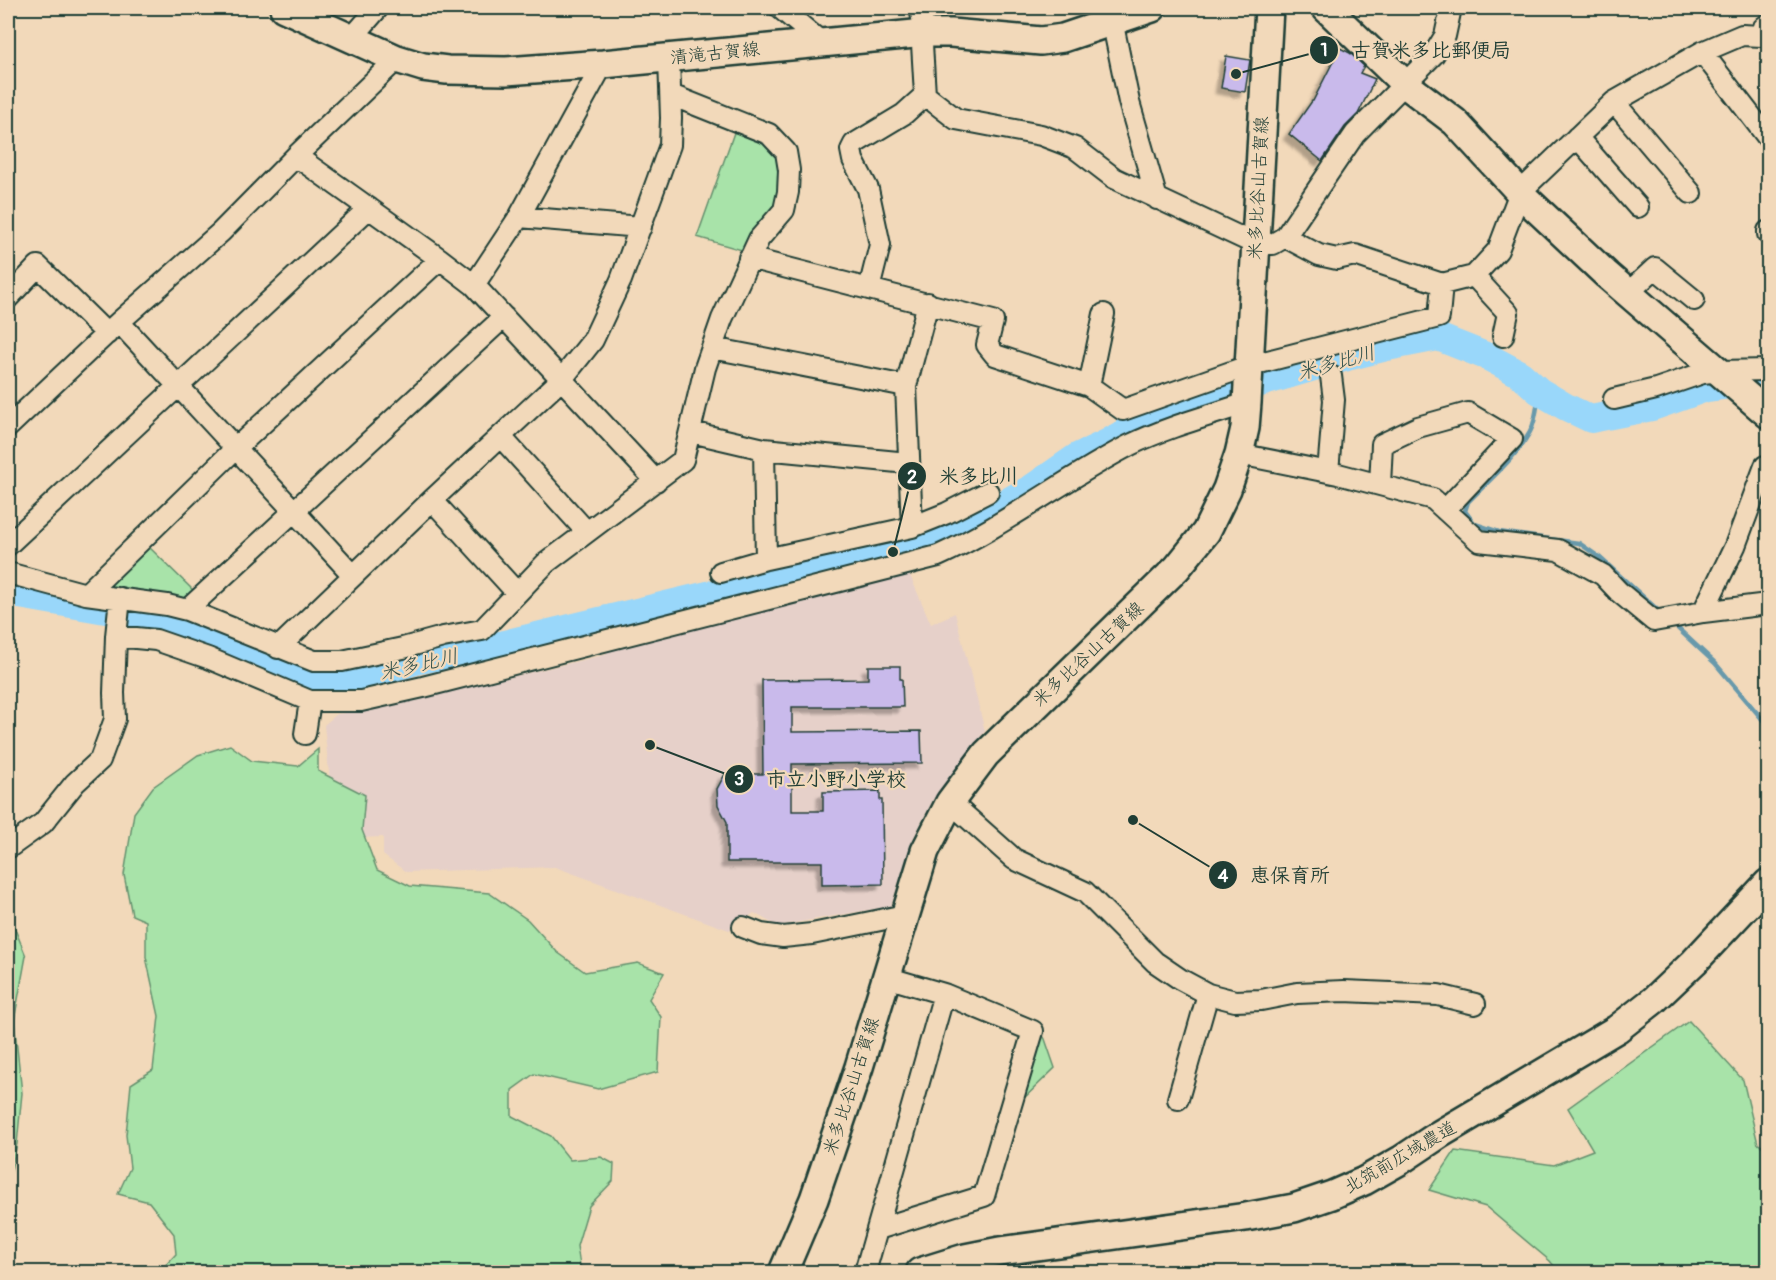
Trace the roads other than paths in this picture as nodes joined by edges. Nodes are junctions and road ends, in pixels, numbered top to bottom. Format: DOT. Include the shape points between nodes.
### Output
graph roads {
  1 [pos="284,8"];
  2 [pos="378,8"];
  3 [pos="780,8"];
  4 [pos="1152,8"];
  5 [pos="1269,8"];
  6 [pos="1326,8"];
  7 [pos="1451,8"];
  8 [pos="922,20"];
  9 [pos="1112,20"];
  10 [pos="1766,33"];
  11 [pos="351,39"];
  12 [pos="821,42"];
  13 [pos="1702,52"];
  14 [pos="669,58"];
  15 [pos="397,59"];
  16 [pos="603,64"];
  17 [pos="1405,84"];
  18 [pos="671,95"];
  19 [pos="925,95"];
  20 [pos="1614,102"];
  21 [pos="1577,137"];
  22 [pos="1768,138"];
  23 [pos="296,156"];
  24 [pos="1520,192"];
  25 [pos="1691,193"];
  26 [pos="1157,200"];
  27 [pos="1638,207"];
  28 [pos="369,208"];
  29 [pos="519,217"];
  30 [pos="641,227"];
  31 [pos="1285,237"];
  32 [pos="1255,244"];
  33 [pos="749,258"];
  34 [pos="440,259"];
  35 [pos="1474,276"];
  36 [pos="1442,284"];
  37 [pos="474,285"];
  38 [pos="868,289"];
  39 [pos="1628,292"];
  40 [pos="8,298"];
  41 [pos="1694,300"];
  42 [pos="928,303"];
  43 [pos="1104,314"];
  44 [pos="504,317"];
  45 [pos="113,328"];
  46 [pos="1503,336"];
  47 [pos="712,348"];
  48 [pos="1248,369"];
  49 [pos="1768,370"];
  50 [pos="1719,371"];
  51 [pos="1331,376"];
  52 [pos="562,379"];
  53 [pos="178,385"];
  54 [pos="906,386"];
  55 [pos="1089,386"];
  56 [pos="1614,399"];
  57 [pos="1247,403"];
  58 [pos="1768,414"];
  59 [pos="8,427"];
  60 [pos="691,432"];
  61 [pos="501,437"];
  62 [pos="236,448"];
  63 [pos="764,449"];
  64 [pos="1239,454"];
  65 [pos="908,463"];
  66 [pos="1765,466"];
  67 [pos="1328,472"];
  68 [pos="656,481"];
  69 [pos="1380,485"];
  70 [pos="988,492"];
  71 [pos="432,500"];
  72 [pos="1445,510"];
  73 [pos="295,511"];
  74 [pos="912,527"];
  75 [pos="586,531"];
  76 [pos="8,545"];
  77 [pos="766,559"];
  78 [pos="721,572"];
  79 [pos="8,573"];
  80 [pos="353,575"];
  81 [pos="517,593"];
  82 [pos="86,594"];
  83 [pos="120,598"];
  84 [pos="1768,604"];
  85 [pos="187,610"];
  86 [pos="1703,612"];
  87 [pos="116,636"];
  88 [pos="278,648"];
  89 [pos="310,701"];
  90 [pos="305,734"];
  91 [pos="950,802"];
  92 [pos="8,848"];
  93 [pos="1768,883"];
  94 [pos="905,915"];
  95 [pos="743,927"];
  96 [pos="886,977"];
  97 [pos="944,994"];
  98 [pos="1208,994"];
  99 [pos="1475,1004"];
  100 [pos="1178,1100"];
  101 [pos="878,1229"];
  102 [pos="784,1271"];
  103 [pos="865,1272"];
  104 [pos="920,1272"];
  1 -- 11 [label="main road, 清滝古賀線"];
  2 -- 11 [label="street"];
  3 -- 12 [label="street"];
  4 -- 9 [label="main road, 清滝古賀線"];
  5 -- 32 [label="main road, 米多比谷山古賀線"];
  6 -- 17 [label="main road"];
  7 -- 17 [label="street" via="1445,36 1434,54"];
  8 -- 9 [label="main road, 清滝古賀線" via="951,33 1041,40 1063,38"];
  8 -- 12 [label="main road, 清滝古賀線"];
  8 -- 19 [label="street"];
  9 -- 26 [label="street" via="1129,102"];
  10 -- 13 [label="street" via="1742,35"];
  11 -- 15 [label="main road, 清滝古賀線"];
  12 -- 14 [label="main road, 清滝古賀線"];
  13 -- 20 [label="street"];
  13 -- 22 [label="street"];
  14 -- 16 [label="main road, 清滝古賀線"];
  14 -- 18 [label="street"];
  15 -- 16 [label="main road, 清滝古賀線" via="423,67 459,70"];
  15 -- 23 [label="street"];
  16 -- 29 [label="street"];
  17 -- 24 [label="main road" via="1455,122"];
  17 -- 31 [label="street" via="1355,134"];
  18 -- 30 [label="street" via="670,145"];
  18 -- 33 [label="street" via="769,134 786,152 789,170 784,210 759,239"];
  19 -- 26 [label="street" via="956,119 1041,135 1075,148 1114,178"];
  19 -- 38 [label="street" via="904,114 854,144 851,150 867,189 880,245"];
  20 -- 21 [label="street"];
  20 -- 25 [label="street"];
  21 -- 24 [label="street"];
  21 -- 27 [label="street"];
  23 -- 28 [label="street"];
  23 -- 45 [label="street" via="221,232"];
  24 -- 35 [label="street" via="1498,250"];
  24 -- 39 [label="main road"];
  26 -- 32 [label="street"];
  28 -- 34 [label="street"];
  28 -- 53 [label="street"];
  29 -- 30 [label="street"];
  29 -- 37 [label="street"];
  30 -- 52 [label="street" via="593,340"];
  31 -- 32 [label="street" via="1273,244"];
  31 -- 36 [label="street" via="1319,255 1337,259 1355,255"];
  32 -- 48 [label="main road, 米多比谷山古賀線"];
  33 -- 38 [label="street"];
  33 -- 47 [label="street"];
  34 -- 37 [label="street"];
  34 -- 62 [label="street"];
  35 -- 36 [label="street"];
  35 -- 46 [label="street" via="1508,313"];
  36 -- 48 [label="street" via="1439,317"];
  37 -- 44 [label="street"];
  38 -- 42 [label="street"];
  39 -- 41 [label="street" via="1655,268"];
  39 -- 50 [label="main road"];
  40 -- 45 [label="street" via="38,266"];
  42 -- 54 [label="street"];
  42 -- 55 [label="street" via="993,321 987,345 995,355"];
  43 -- 55 [label="street"];
  44 -- 52 [label="street"];
  44 -- 73 [label="street"];
  45 -- 53 [label="street"];
  45 -- 59 [label="street"];
  47 -- 54 [label="street"];
  47 -- 60 [label="street"];
  48 -- 55 [label="street" via="1123,410"];
  48 -- 57 [label="main road, 米多比谷山古賀線"];
  49 -- 50 [label="street"];
  50 -- 56 [label="street"];
  50 -- 58 [label="main road"];
  51 -- 67 [label="street" via="1334,400"];
  52 -- 61 [label="street"];
  52 -- 68 [label="street"];
  53 -- 62 [label="street"];
  53 -- 76 [label="street"];
  54 -- 65 [label="street"];
  57 -- 64 [label="main road, 米多比谷山古賀線"];
  57 -- 89 [label="street" via="1132,444 972,540 938,555 413,689 361,700"];
  60 -- 63 [label="street"];
  60 -- 68 [label="street" via="683,460"];
  61 -- 71 [label="street"];
  61 -- 75 [label="street"];
  62 -- 73 [label="street"];
  62 -- 82 [label="street"];
  63 -- 65 [label="street"];
  63 -- 77 [label="street"];
  64 -- 67 [label="street"];
  64 -- 91 [label="main road, 米多比谷山古賀線" via="1206,532 1177,568 986,754"];
  65 -- 74 [label="street"];
  66 -- 86 [label="street" via="1735,546"];
  67 -- 69 [label="street"];
  68 -- 75 [label="street"];
  69 -- 72 [label="street" via="1433,499"];
  69 -- 72 [label="street" via="1382,444 1418,427 1468,413 1512,439"];
  70 -- 74 [label="street"];
  71 -- 80 [label="street"];
  71 -- 81 [label="street"];
  72 -- 86 [label="street" via="1479,541 1558,550 1603,575 1654,621"];
  73 -- 80 [label="street"];
  73 -- 85 [label="street"];
  74 -- 77 [label="street"];
  75 -- 81 [label="street"];
  77 -- 78 [label="street"];
  79 -- 82 [label="street"];
  80 -- 88 [label="street"];
  81 -- 88 [label="street" via="482,630 342,661 314,661"];
  82 -- 83 [label="street"];
  83 -- 85 [label="street"];
  83 -- 87 [label="street"];
  84 -- 86 [label="street"];
  85 -- 88 [label="street"];
  87 -- 89 [label="street" via="156,640"];
  87 -- 92 [label="street" via="116,719 100,760 75,783 43,823"];
  89 -- 90 [label="street"];
  91 -- 94 [label="main road, 米多比谷山古賀線" via="925,851"];
  91 -- 98 [label="street" via="1014,859 1085,892 1155,962"];
  93 -- 104 [label="main road, 北筑前広域農道" via="1678,977 1617,1029 1354,1185 1294,1208 1000,1251"];
  94 -- 95 [label="street" via="783,937"];
  94 -- 96 [label="main road, 米多比谷山古賀線"];
  96 -- 97 [label="street"];
  96 -- 102 [label="main road, 米多比谷山古賀線" via="818,1188"];
  97 -- 101 [label="street"];
  97 -- 101 [label="street" via="1033,1031 984,1196"];
  98 -- 99 [label="street" via="1235,1001 1344,991 1438,995"];
  98 -- 100 [label="street"];
  101 -- 103 [label="street"];
}
